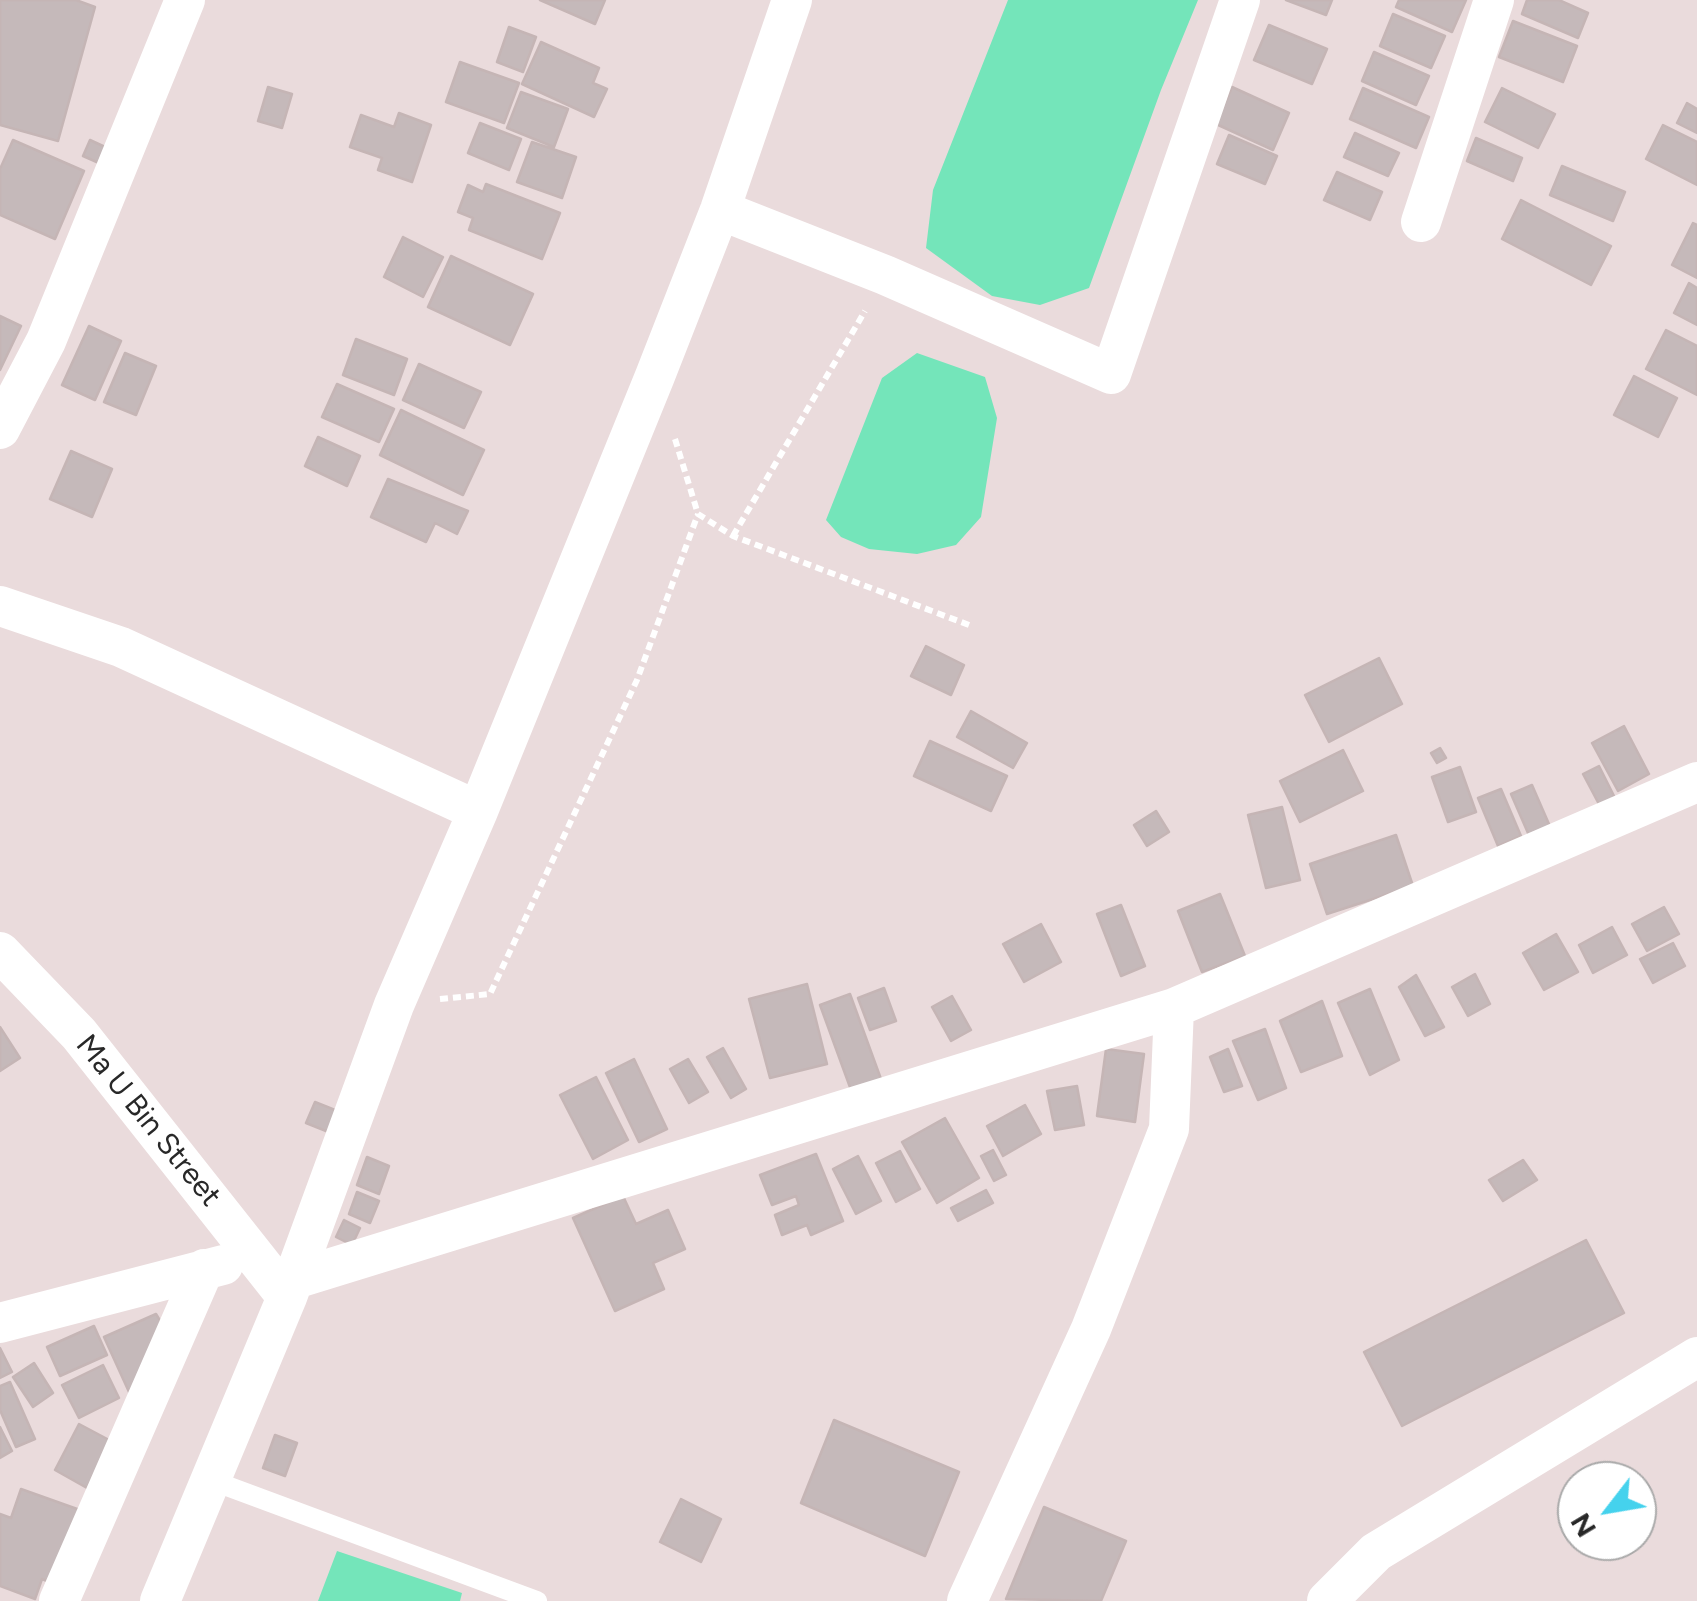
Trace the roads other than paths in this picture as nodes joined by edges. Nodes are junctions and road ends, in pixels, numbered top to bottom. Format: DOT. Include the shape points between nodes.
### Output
graph roads {
  1 [pos="184,0"];
  2 [pos="792,0"];
  3 [pos="1240,0"];
  4 [pos="1494,0"];
  5 [pos="720,210"];
  6 [pos="1420,222"];
  7 [pos="0,428"];
  8 [pos="0,606"];
  9 [pos="1697,782"];
  10 [pos="478,812"];
  11 [pos="0,952"];
  12 [pos="1174,1008"];
  13 [pos="256,1256"];
  14 [pos="204,1270"];
  15 [pos="290,1288"];
  16 [pos="0,1324"];
  17 [pos="1697,1358"];
  18 [pos="211,1480"];
  19 [pos="59,1601"];
  20 [pos="160,1601"];
  21 [pos="538,1601"];
  22 [pos="967,1601"];
  23 [pos="1327,1601"];
  1 -- 7 [label="street" via="46,341"];
  2 -- 5 [label="street"];
  3 -- 5 [label="street" via="1111,374"];
  4 -- 6 [label="street"];
  5 -- 10 [label="street"];
  8 -- 10 [label="street" via="121,647"];
  9 -- 12 [label="street"];
  10 -- 15 [label="street" via="394,1005"];
  11 -- 13 [label="street, Ma U Bin Street" via="79,1034"];
  12 -- 15 [label="street"];
  12 -- 22 [label="street" via="1169,1128 1090,1329"];
  13 -- 14 [label="street"];
  13 -- 15 [label="street, Ma U Bin Street"];
  14 -- 16 [label="street"];
  14 -- 19 [label="street"];
  15 -- 18 [label="street"];
  17 -- 23 [label="street" via="1376,1552"];
  18 -- 20 [label="street"];
  18 -- 21 [label="lane"];
}
